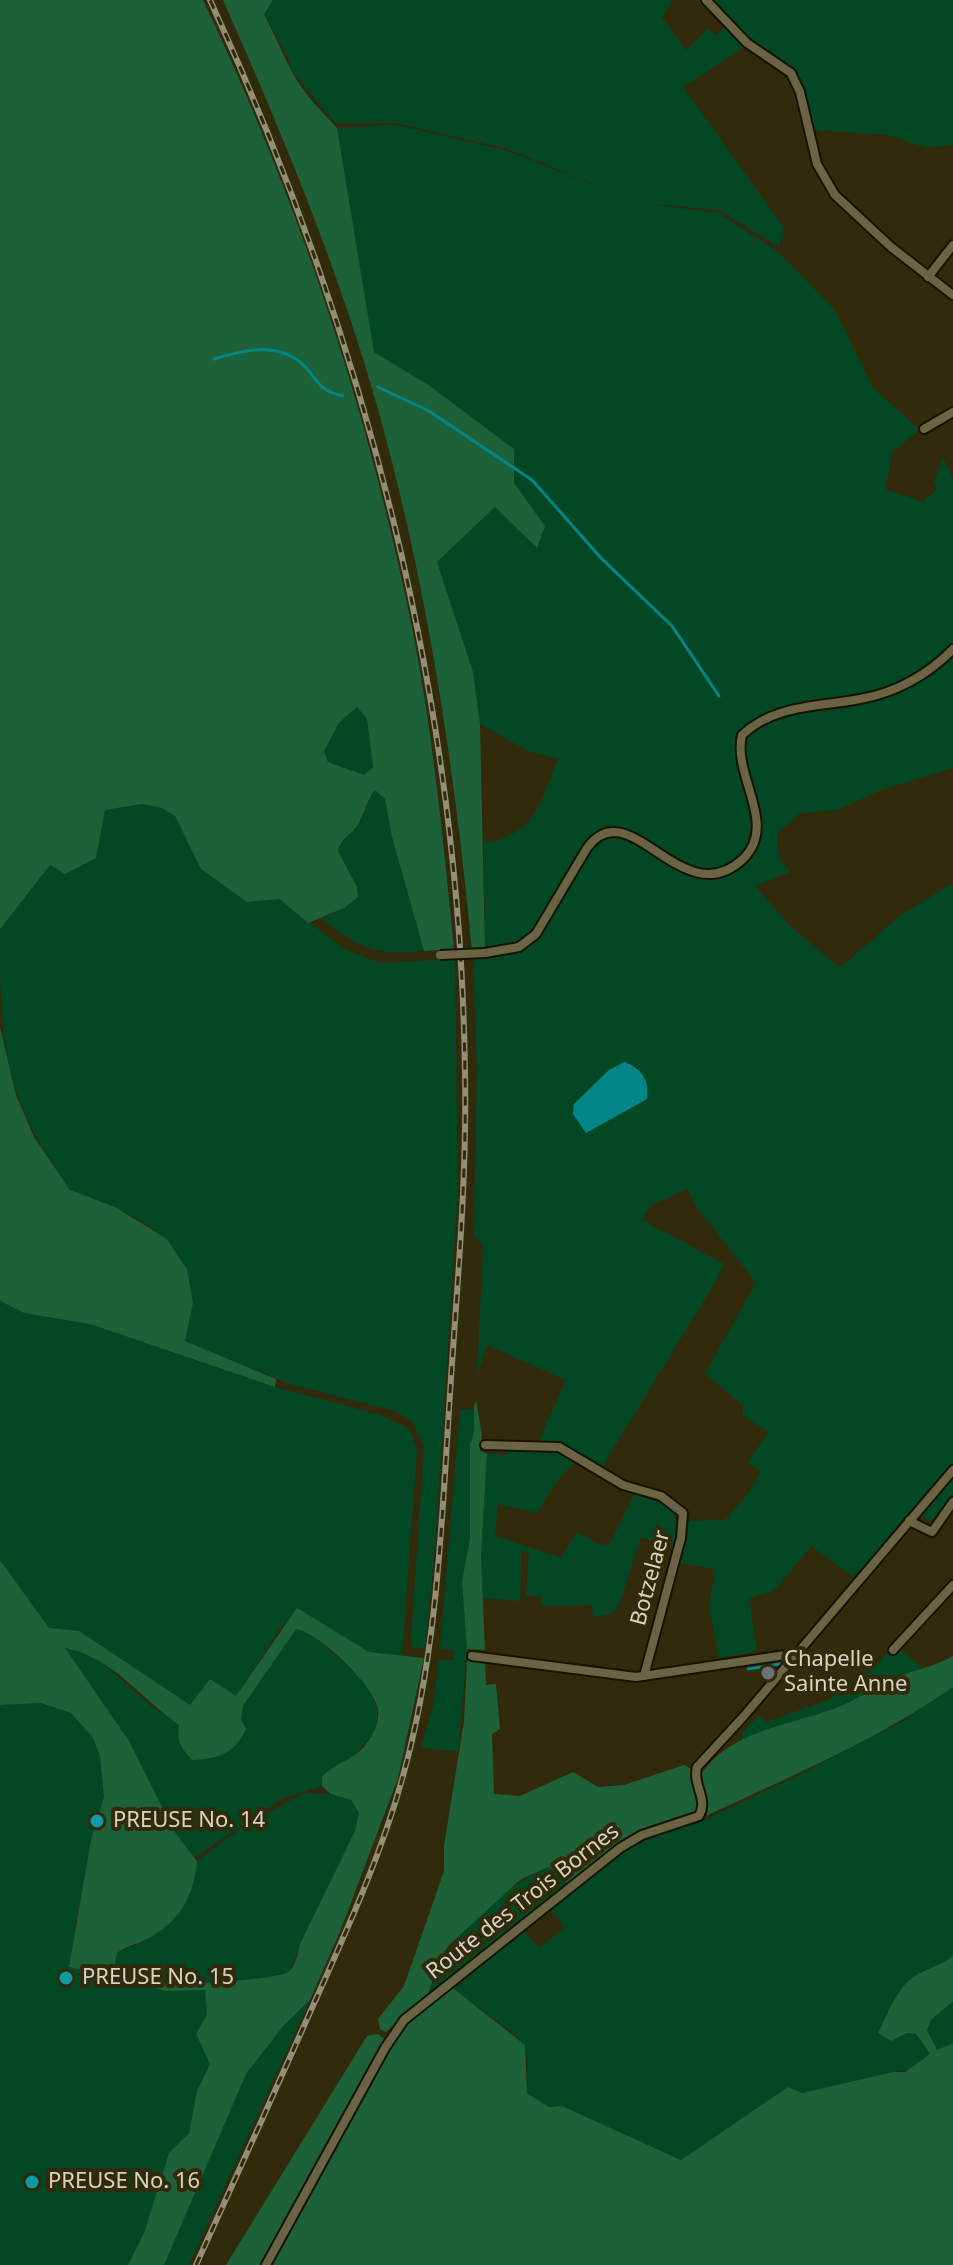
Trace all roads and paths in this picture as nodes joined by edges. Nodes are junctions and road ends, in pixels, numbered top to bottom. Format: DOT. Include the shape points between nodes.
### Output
graph roads {
  1 [pos="706,0"];
  2 [pos="953,245"];
  3 [pos="928,277"];
  4 [pos="953,295"];
  5 [pos="953,412"];
  6 [pos="924,429"];
  7 [pos="953,649"];
  8 [pos="440,955"];
  9 [pos="485,1445"];
  10 [pos="953,1470"];
  11 [pos="953,1502"];
  12 [pos="909,1521"];
  13 [pos="953,1585"];
  14 [pos="893,1650"];
  15 [pos="799,1653"];
  16 [pos="472,1656"];
  17 [pos="644,1676"];
  18 [pos="266,2265"];
  1 -- 3 [label="street" via="747,43 791,73 817,164 835,195"];
  2 -- 3 [label="street"];
  3 -- 4 [label="street"];
  5 -- 6 [label="street"];
  7 -- 8 [label="street, bridge" via="887,693 807,704 742,735 742,766 757,821 752,846 733,865 713,875 699,874 625,832 610,829 595,837 536,934 519,947"];
  9 -- 17 [label="street, Botzelaer" via="559,1447 623,1485 661,1496 683,1513"];
  10 -- 12 [label="street, Route des Trois Bornes"];
  11 -- 12 [label="street" via="932,1532"];
  12 -- 15 [label="street, Route des Trois Bornes"];
  13 -- 14 [label="street"];
  15 -- 17 [label="street"];
  15 -- 18 [label="street, Route des Trois Bornes" via="697,1767 703,1803 699,1816 620,1848 404,2020"];
  16 -- 17 [label="street"];
}
